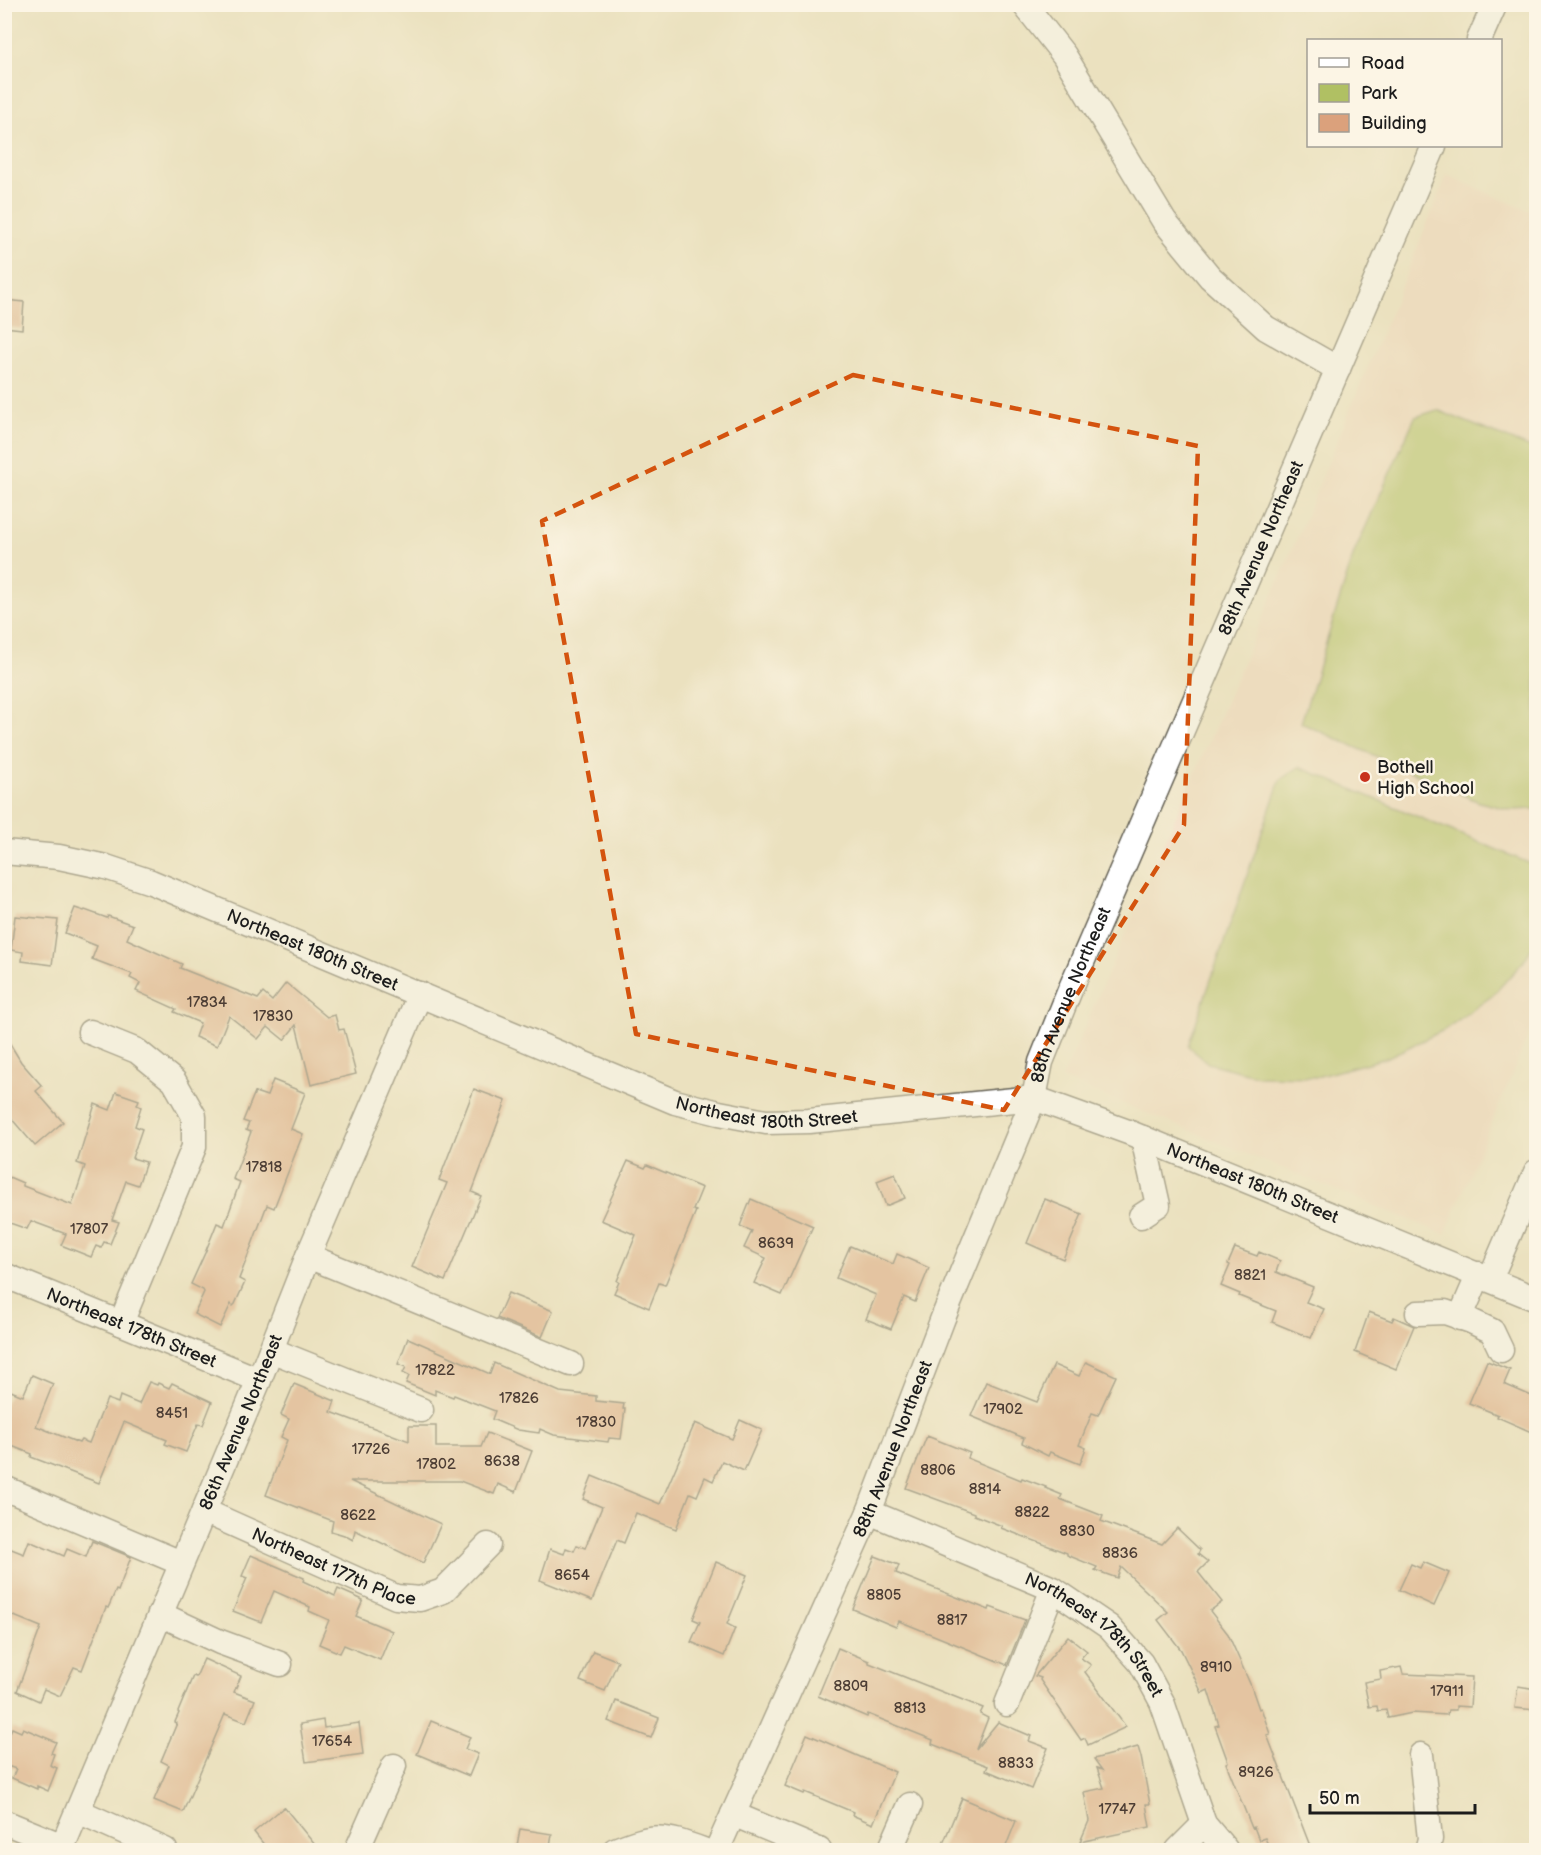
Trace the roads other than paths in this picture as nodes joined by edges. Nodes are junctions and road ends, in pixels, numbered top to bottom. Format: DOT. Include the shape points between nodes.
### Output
graph roads {
  1 [pos="1024,4"];
  2 [pos="1495,4"];
  3 [pos="1479,39"];
  4 [pos="1434,147"];
  5 [pos="1338,369"];
  6 [pos="4,852"];
  7 [pos="420,994"];
  8 [pos="90,1032"];
  9 [pos="1034,1098"];
  10 [pos="1143,1138"];
  11 [pos="1536,1172"];
  12 [pos="1141,1216"];
  13 [pos="308,1256"];
  14 [pos="4,1275"];
  15 [pos="1484,1277"];
  16 [pos="1536,1299"];
  17 [pos="1418,1312"];
  18 [pos="1460,1317"];
  19 [pos="121,1323"];
  20 [pos="271,1350"];
  21 [pos="1501,1350"];
  22 [pos="571,1364"];
  23 [pos="259,1380"];
  24 [pos="421,1410"];
  25 [pos="4,1488"];
  26 [pos="204,1511"];
  27 [pos="869,1512"];
  28 [pos="488,1545"];
  29 [pos="181,1563"];
  30 [pos="1053,1589"];
  31 [pos="160,1614"];
  32 [pos="280,1664"];
  33 [pos="1007,1704"];
  34 [pos="1421,1755"];
  35 [pos="394,1766"];
  36 [pos="910,1805"];
  37 [pos="78,1811"];
  38 [pos="733,1814"];
  39 [pos="4,1822"];
  40 [pos="1204,1824"];
  41 [pos="62,1848"];
  42 [pos="165,1851"];
  43 [pos="357,1851"];
  44 [pos="615,1851"];
  45 [pos="703,1851"];
  46 [pos="717,1851"];
  47 [pos="819,1851"];
  48 [pos="890,1851"];
  49 [pos="1178,1851"];
  50 [pos="1226,1851"];
  51 [pos="1427,1851"];
  1 -- 5 [label="street" via="1064,55 1164,221 1210,277 1266,328"];
  2 -- 3 [label="street"];
  4 -- 5 [label="street, 88th Avenue Northeast"];
  5 -- 9 [label="street, 88th Avenue Northeast" via="1070,990 1041,1062"];
  6 -- 7 [label="street, Northeast 180th Street" via="59,857 151,882"];
  7 -- 9 [label="street, Northeast 180th Street" via="675,1102 754,1120 809,1121"];
  7 -- 13 [label="street, 86th Avenue Northeast"];
  8 -- 19 [label="street" via="146,1058 174,1081 194,1116 194,1148"];
  9 -- 10 [label="street, Northeast 180th Street"];
  9 -- 27 [label="street, 88th Avenue Northeast" via="943,1318"];
  10 -- 12 [label="street" via="1158,1205"];
  10 -- 15 [label="street, Northeast 180th Street"];
  11 -- 15 [label="street"];
  13 -- 20 [label="street, 86th Avenue Northeast"];
  13 -- 22 [label="street"];
  14 -- 19 [label="street, Northeast 178th Street"];
  15 -- 16 [label="street, Northeast 180th Street"];
  15 -- 18 [label="street"];
  17 -- 18 [label="street" via="1445,1312"];
  18 -- 21 [label="street" via="1492,1331"];
  19 -- 23 [label="street, Northeast 178th Street"];
  20 -- 23 [label="street, 86th Avenue Northeast"];
  20 -- 24 [label="street"];
  23 -- 26 [label="street, 86th Avenue Northeast"];
  25 -- 29 [label="street"];
  26 -- 28 [label="street, Northeast 177th Place" via="396,1597 420,1599 443,1591"];
  26 -- 29 [label="street, 86th Avenue Northeast"];
  27 -- 30 [label="street, Northeast 178th Street"];
  27 -- 38 [label="street, 88th Avenue Northeast"];
  29 -- 31 [label="street, 86th Avenue Northeast"];
  30 -- 33 [label="street"];
  30 -- 40 [label="street, Northeast 178th Street" via="1109,1627 1141,1663 1162,1702"];
  31 -- 32 [label="street"];
  31 -- 37 [label="street, 86th Avenue Northeast"];
  34 -- 51 [label="street" via="1430,1839"];
  35 -- 43 [label="street"];
  36 -- 48 [label="street"];
  37 -- 41 [label="street, 86th Avenue Northeast"];
  37 -- 42 [label="street"];
  38 -- 46 [label="street, 88th Avenue Northeast"];
  38 -- 47 [label="street"];
  39 -- 41 [label="street"];
  40 -- 49 [label="street"];
  40 -- 50 [label="street, Northeast 178th Street"];
  44 -- 45 [label="street" via="655,1837"];
}
